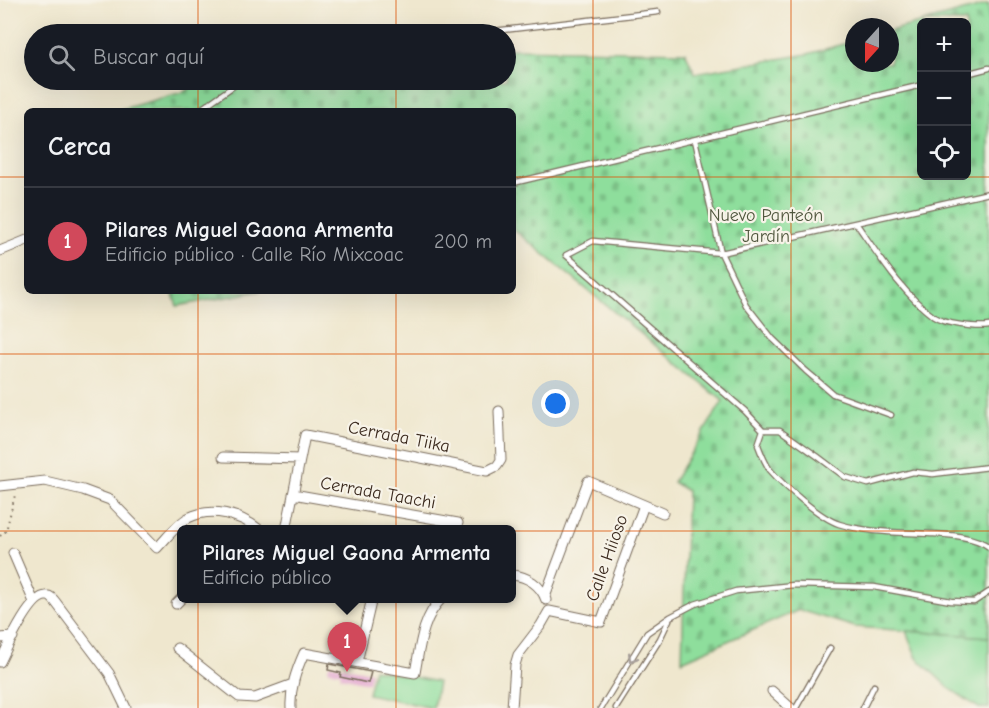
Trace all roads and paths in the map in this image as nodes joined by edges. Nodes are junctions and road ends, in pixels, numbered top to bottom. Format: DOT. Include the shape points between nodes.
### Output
graph roads {
  1 [pos="658,12"];
  2 [pos="516,28"];
  3 [pos="989,68"];
  4 [pos="971,73"];
  5 [pos="917,86"];
  6 [pos="228,90"];
  7 [pos="202,108"];
  8 [pos="694,140"];
  9 [pos="516,182"];
  10 [pos="989,193"];
  11 [pos="856,223"];
  12 [pos="24,241"];
  13 [pos="0,251"];
  14 [pos="721,253"];
  15 [pos="989,326"];
  16 [pos="499,411"];
  17 [pos="891,415"];
  18 [pos="763,430"];
  19 [pos="223,457"];
  20 [pos="300,459"];
  21 [pos="989,467"];
  22 [pos="18,483"];
  23 [pos="0,486"];
  24 [pos="293,494"];
  25 [pos="644,505"];
  26 [pos="663,513"];
  27 [pos="458,523"];
  28 [pos="180,525"];
  29 [pos="252,525"];
  30 [pos="287,525"];
  31 [pos="177,528"];
  32 [pos="0,536"];
  33 [pos="989,547"];
  34 [pos="14,553"];
  35 [pos="516,575"];
  36 [pos="989,592"];
  37 [pos="545,596"];
  38 [pos="33,602"];
  39 [pos="371,603"];
  40 [pos="438,603"];
  41 [pos="549,611"];
  42 [pos="670,617"];
  43 [pos="13,637"];
  44 [pos="0,638"];
  45 [pos="177,648"];
  46 [pos="830,648"];
  47 [pos="0,662"];
  48 [pos="357,662"];
  49 [pos="293,684"];
  50 [pos="874,686"];
  51 [pos="772,690"];
  52 [pos="126,708"];
  53 [pos="291,708"];
  54 [pos="512,708"];
  55 [pos="601,708"];
  56 [pos="616,708"];
  57 [pos="794,708"];
  58 [pos="863,708"];
  1 -- 2 [label="lane"];
  3 -- 4 [label="lane"];
  5 -- 8 [label="lane"];
  6 -- 7 [label="lane"];
  8 -- 9 [label="lane"];
  8 -- 14 [label="lane"];
  10 -- 11 [label="lane"];
  11 -- 14 [label="lane"];
  11 -- 15 [label="lane" via="894,278 936,318 978,328"];
  12 -- 13 [label="street"];
  14 -- 17 [label="lane" via="746,305 806,371 833,394"];
  14 -- 18 [label="lane" via="593,241 566,255"];
  16 -- 20 [label="street, Cerrada Tiika" via="501,460 487,471 305,435"];
  18 -- 21 [label="lane" via="780,430 845,477 868,484 913,472 933,474"];
  18 -- 33 [label="lane" via="758,445 769,468 807,504 837,524 942,535 982,542"];
  19 -- 20 [label="street"];
  20 -- 24 [label="street"];
  22 -- 23 [label="street"];
  22 -- 31 [label="street" via="45,481 110,500 157,548"];
  22 -- 32 [label="path" via="6,531"];
  24 -- 27 [label="street, Cerrada Taachi"];
  24 -- 30 [label="street"];
  25 -- 26 [label="street"];
  25 -- 37 [label="street" via="588,481"];
  25 -- 41 [label="street, Calle Hiioso" via="601,622"];
  28 -- 29 [label="street" via="187,518 215,511 240,517"];
  34 -- 38 [label="street"];
  35 -- 37 [label="street" via="536,584"];
  36 -- 42 [label="lane" via="974,602 874,587 794,585 736,591"];
  37 -- 41 [label="street"];
  38 -- 43 [label="street"];
  38 -- 52 [label="street" via="44,596 53,598 109,673"];
  39 -- 48 [label="street"];
  40 -- 48 [label="street" via="423,628 415,673"];
  41 -- 54 [label="street" via="518,655"];
  42 -- 55 [label="lane, one-way" via="647,633"];
  42 -- 56 [label="lane"];
  43 -- 44 [label="street"];
  43 -- 47 [label="street"];
  45 -- 49 [label="street" via="239,697 255,698"];
  46 -- 57 [label="lane"];
  48 -- 49 [label="street" via="304,653"];
  49 -- 53 [label="street"];
  50 -- 58 [label="lane"];
  51 -- 57 [label="street"];
}
